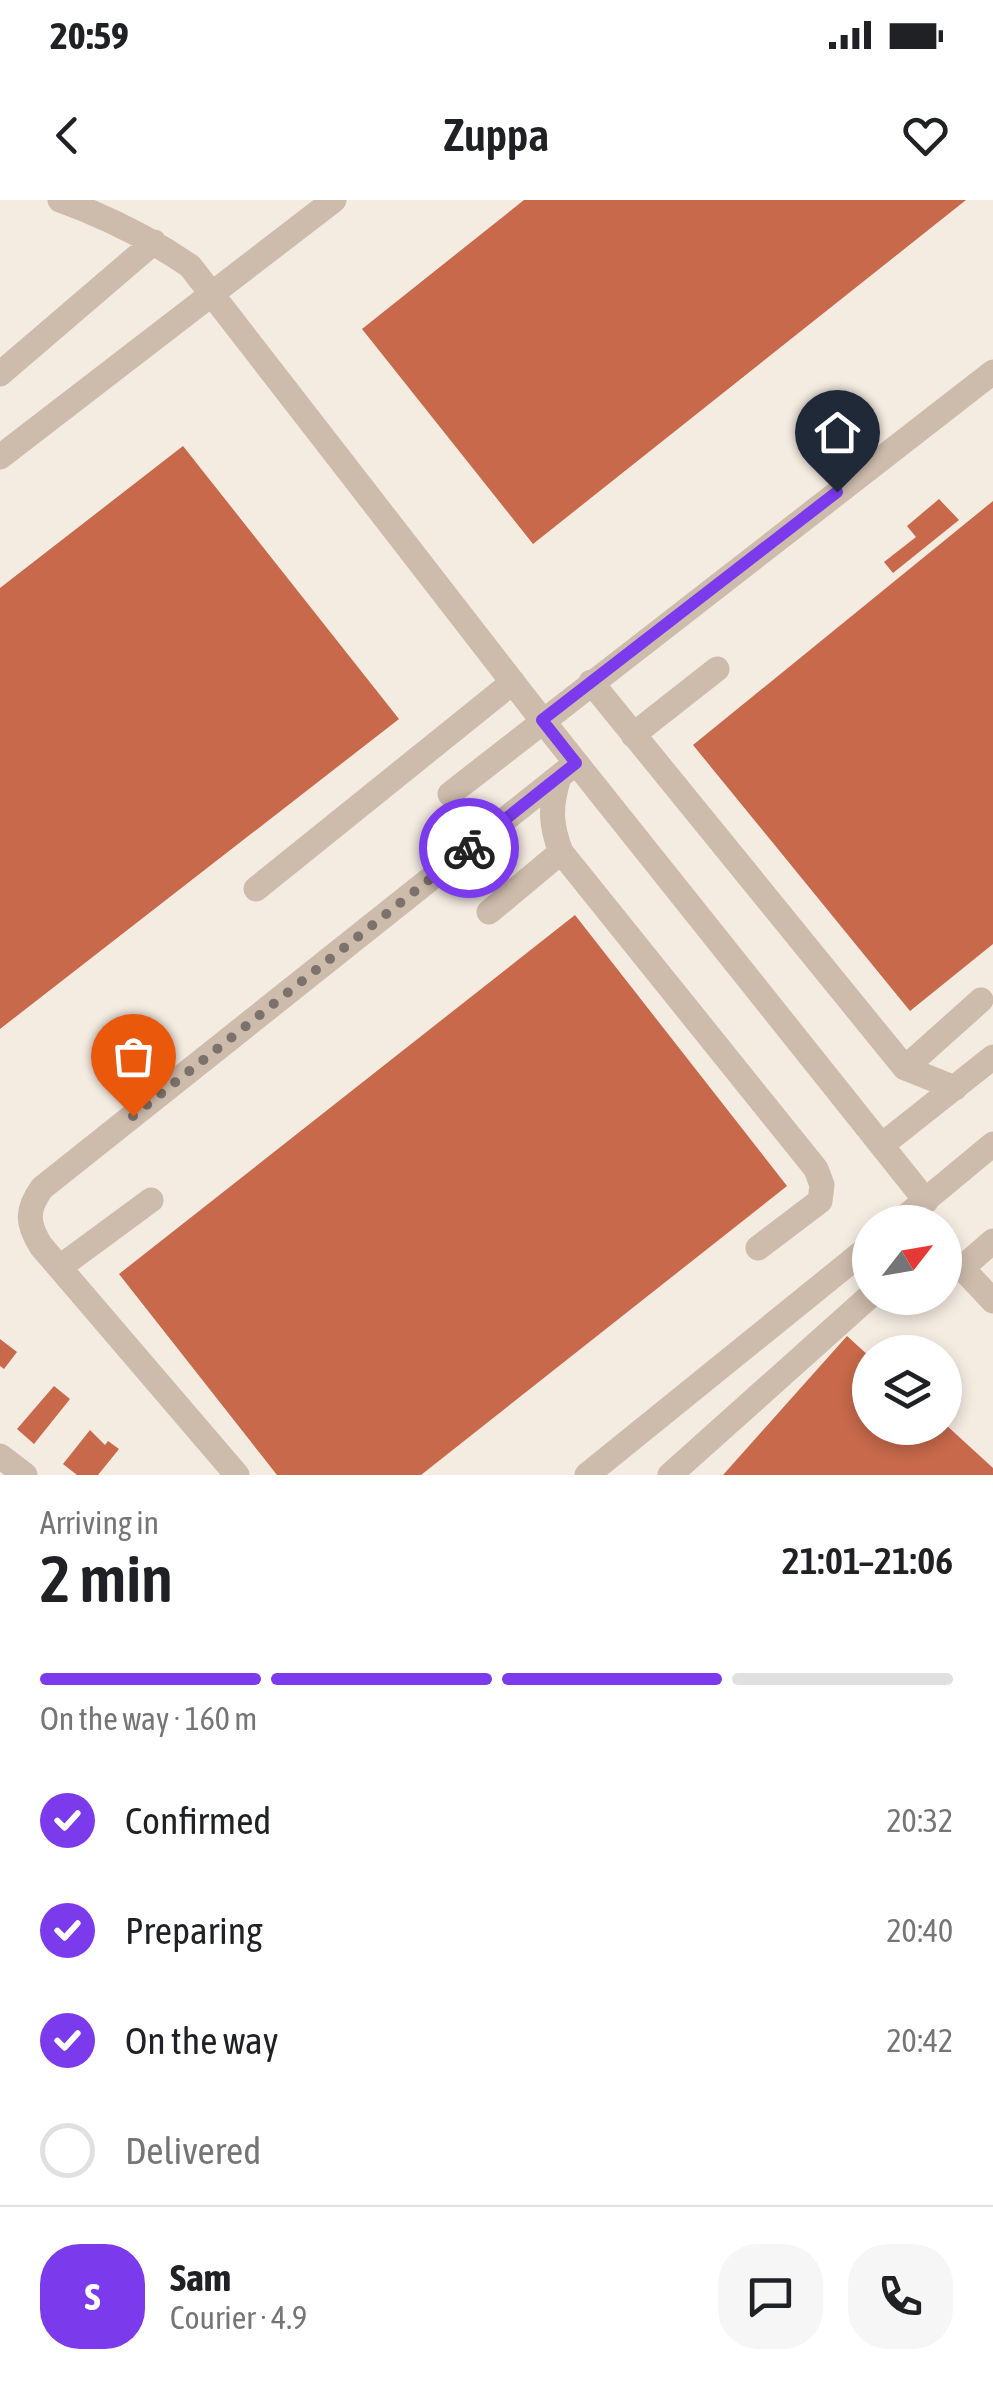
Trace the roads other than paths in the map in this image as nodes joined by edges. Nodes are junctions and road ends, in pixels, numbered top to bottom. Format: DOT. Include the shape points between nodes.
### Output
graph roads {
  1 [pos="60,200"];
  2 [pos="334,200"];
  3 [pos="154,242"];
  4 [pos="212,294"];
  5 [pos="993,372"];
  6 [pos="0,374"];
  7 [pos="0,457"];
  8 [pos="717,669"];
  9 [pos="513,682"];
  10 [pos="591,682"];
  11 [pos="542,720"];
  12 [pos="633,734"];
  13 [pos="568,770"];
  14 [pos="450,794"];
  15 [pos="561,852"];
  16 [pos="256,890"];
  17 [pos="489,912"];
  18 [pos="980,1000"];
  19 [pos="993,1057"];
  20 [pos="906,1068"];
  21 [pos="955,1088"];
  22 [pos="993,1144"];
  23 [pos="882,1145"];
  24 [pos="151,1200"];
  25 [pos="926,1200"];
  26 [pos="920,1205"];
  27 [pos="993,1242"];
  28 [pos="758,1248"];
  29 [pos="852,1261"];
  30 [pos="962,1261"];
  31 [pos="60,1267"];
  32 [pos="962,1275"];
  33 [pos="993,1301"];
  34 [pos="852,1312"];
  35 [pos="0,1456"];
  36 [pos="25,1475"];
  37 [pos="236,1475"];
  38 [pos="588,1475"];
  39 [pos="670,1475"];
  1 -- 3 [label="street"];
  2 -- 4 [label="street"];
  3 -- 4 [label="street" via="190,266"];
  3 -- 6 [label="street"];
  4 -- 7 [label="street"];
  4 -- 9 [label="street"];
  5 -- 10 [label="street"];
  8 -- 12 [label="street"];
  9 -- 11 [label="street"];
  9 -- 16 [label="street"];
  10 -- 11 [label="street"];
  10 -- 12 [label="street"];
  11 -- 13 [label="street"];
  11 -- 14 [label="street"];
  12 -- 20 [label="street"];
  13 -- 15 [label="street" via="552,801 550,824"];
  13 -- 23 [label="street"];
  13 -- 31 [label="street" via="42,1188 29,1206 29,1226"];
  15 -- 17 [label="street"];
  15 -- 28 [label="street" via="816,1169 820,1201"];
  18 -- 20 [label="street"];
  19 -- 21 [label="street"];
  20 -- 21 [label="street"];
  21 -- 23 [label="street"];
  22 -- 25 [label="street"];
  23 -- 25 [label="street"];
  24 -- 31 [label="street"];
  25 -- 26 [label="street"];
  27 -- 30 [label="street"];
  29 -- 38 [label="street"];
  31 -- 37 [label="street"];
  32 -- 33 [label="street"];
  34 -- 39 [label="street"];
  35 -- 36 [label="street"];
}
